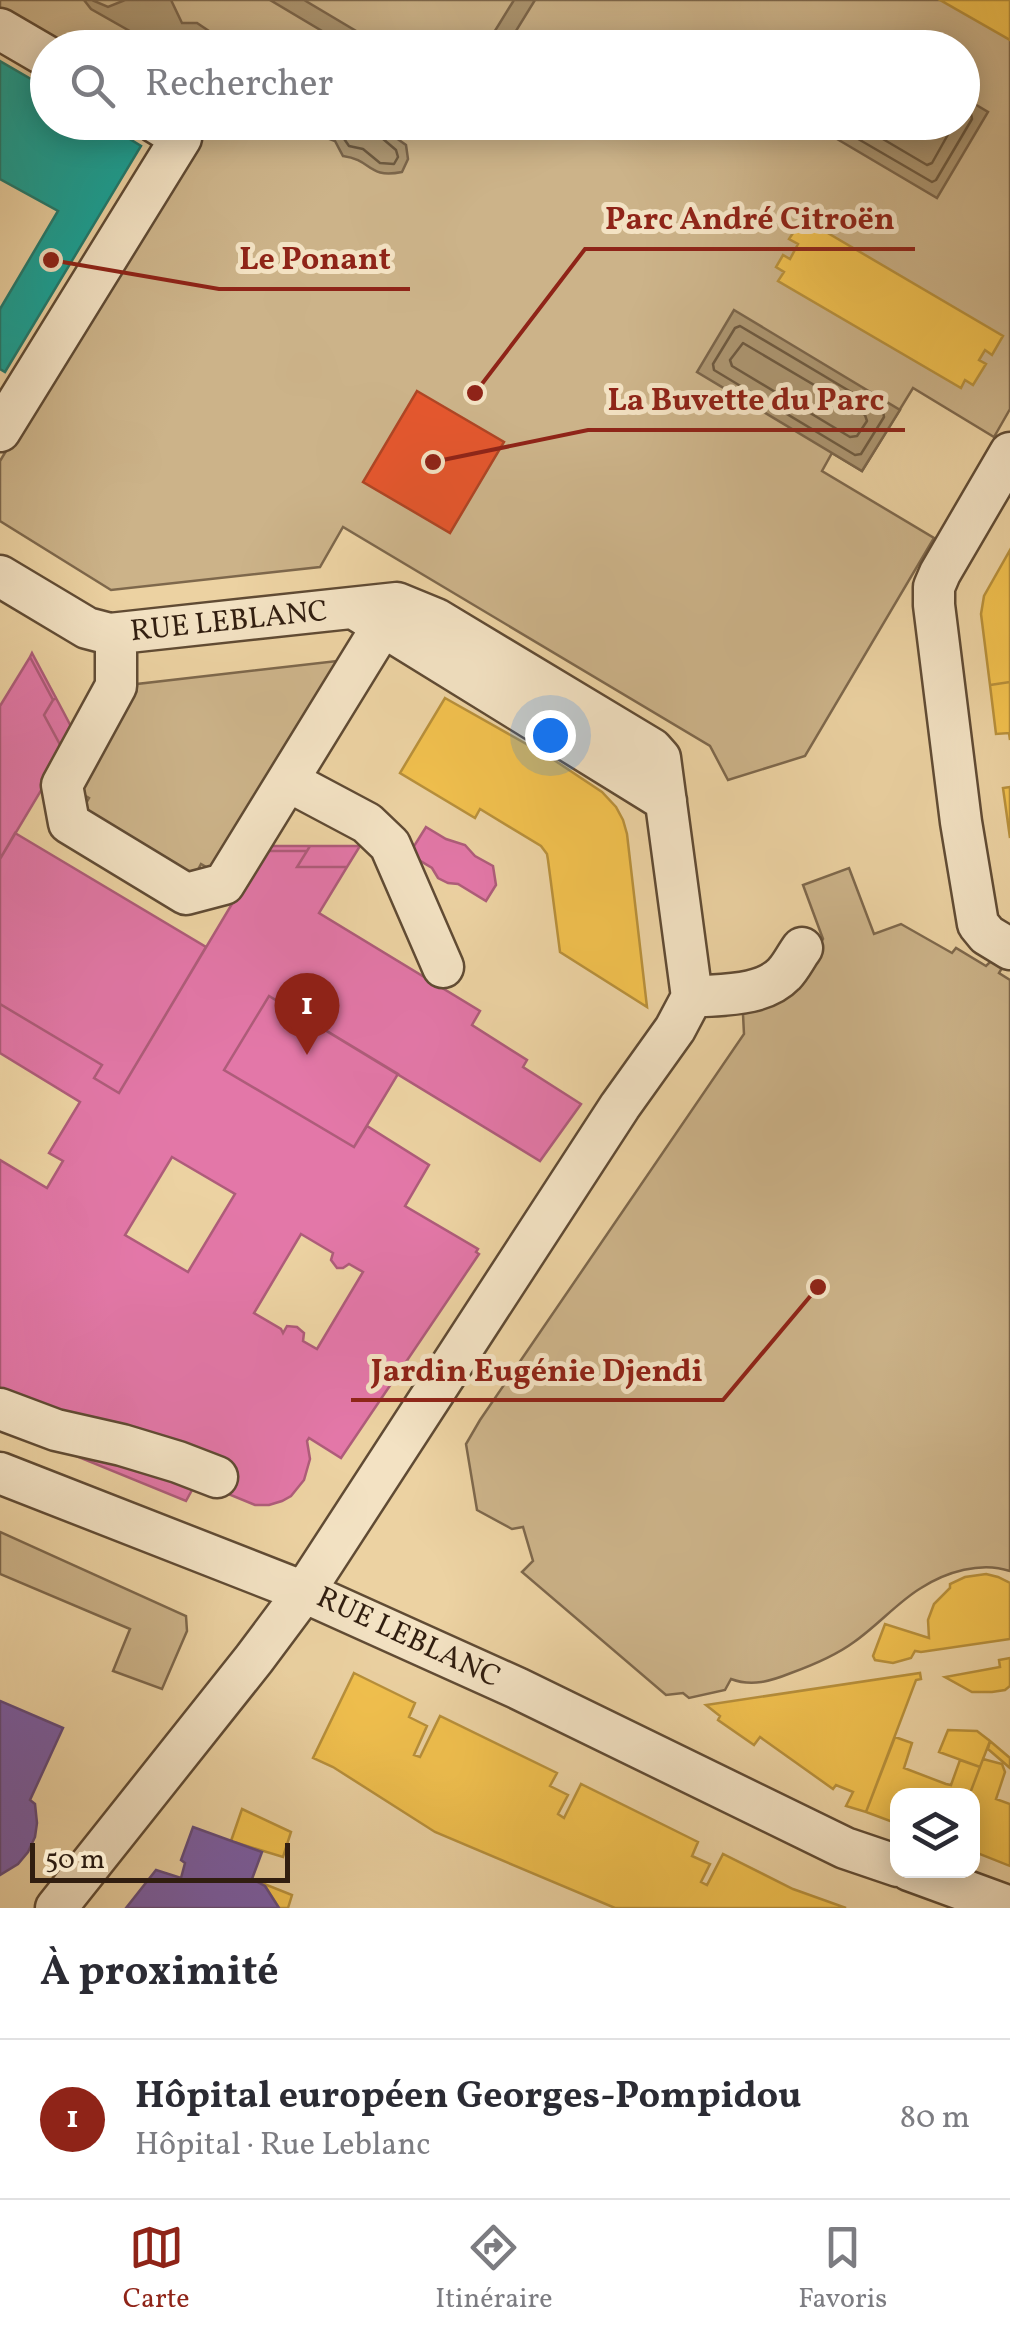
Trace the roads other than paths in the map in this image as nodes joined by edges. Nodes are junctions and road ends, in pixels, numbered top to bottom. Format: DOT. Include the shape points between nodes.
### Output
graph roads {
  1 [pos="0,28"];
  2 [pos="30,46"];
  3 [pos="180,140"];
  4 [pos="0,431"];
  5 [pos="1010,453"];
  6 [pos="0,576"];
  7 [pos="367,617"];
  8 [pos="116,634"];
  9 [pos="288,781"];
  10 [pos="802,948"];
  11 [pos="1010,949"];
  12 [pos="443,967"];
  13 [pos="692,997"];
  14 [pos="0,1409"];
  15 [pos="0,1473"];
  16 [pos="217,1478"];
  17 [pos="304,1592"];
  18 [pos="890,1863"];
  19 [pos="931,1878"];
  20 [pos="1010,1907"];
  21 [pos="56,1908"];
  1 -- 2 [label="street"];
  3 -- 4 [label="street"];
  5 -- 11 [label="street" via="934,587 978,924"];
  6 -- 8 [label="street, RUE LEBLANC" via="88,628"];
  7 -- 8 [label="street, RUE LEBLANC"];
  7 -- 9 [label="street"];
  7 -- 13 [label="street, RUE LEBLANC" via="397,603 436,619 660,758"];
  8 -- 9 [label="street" via="116,686 62,785 70,823 186,894 224,884"];
  9 -- 12 [label="street" via="367,822 390,845"];
  10 -- 13 [label="street" via="770,984"];
  13 -- 17 [label="street, RUE LEBLANC"];
  14 -- 16 [label="street"];
  15 -- 17 [label="street"];
  17 -- 18 [label="street, RUE LEBLANC" via="845,1848"];
  17 -- 21 [label="street"];
  19 -- 20 [label="street"];
}
